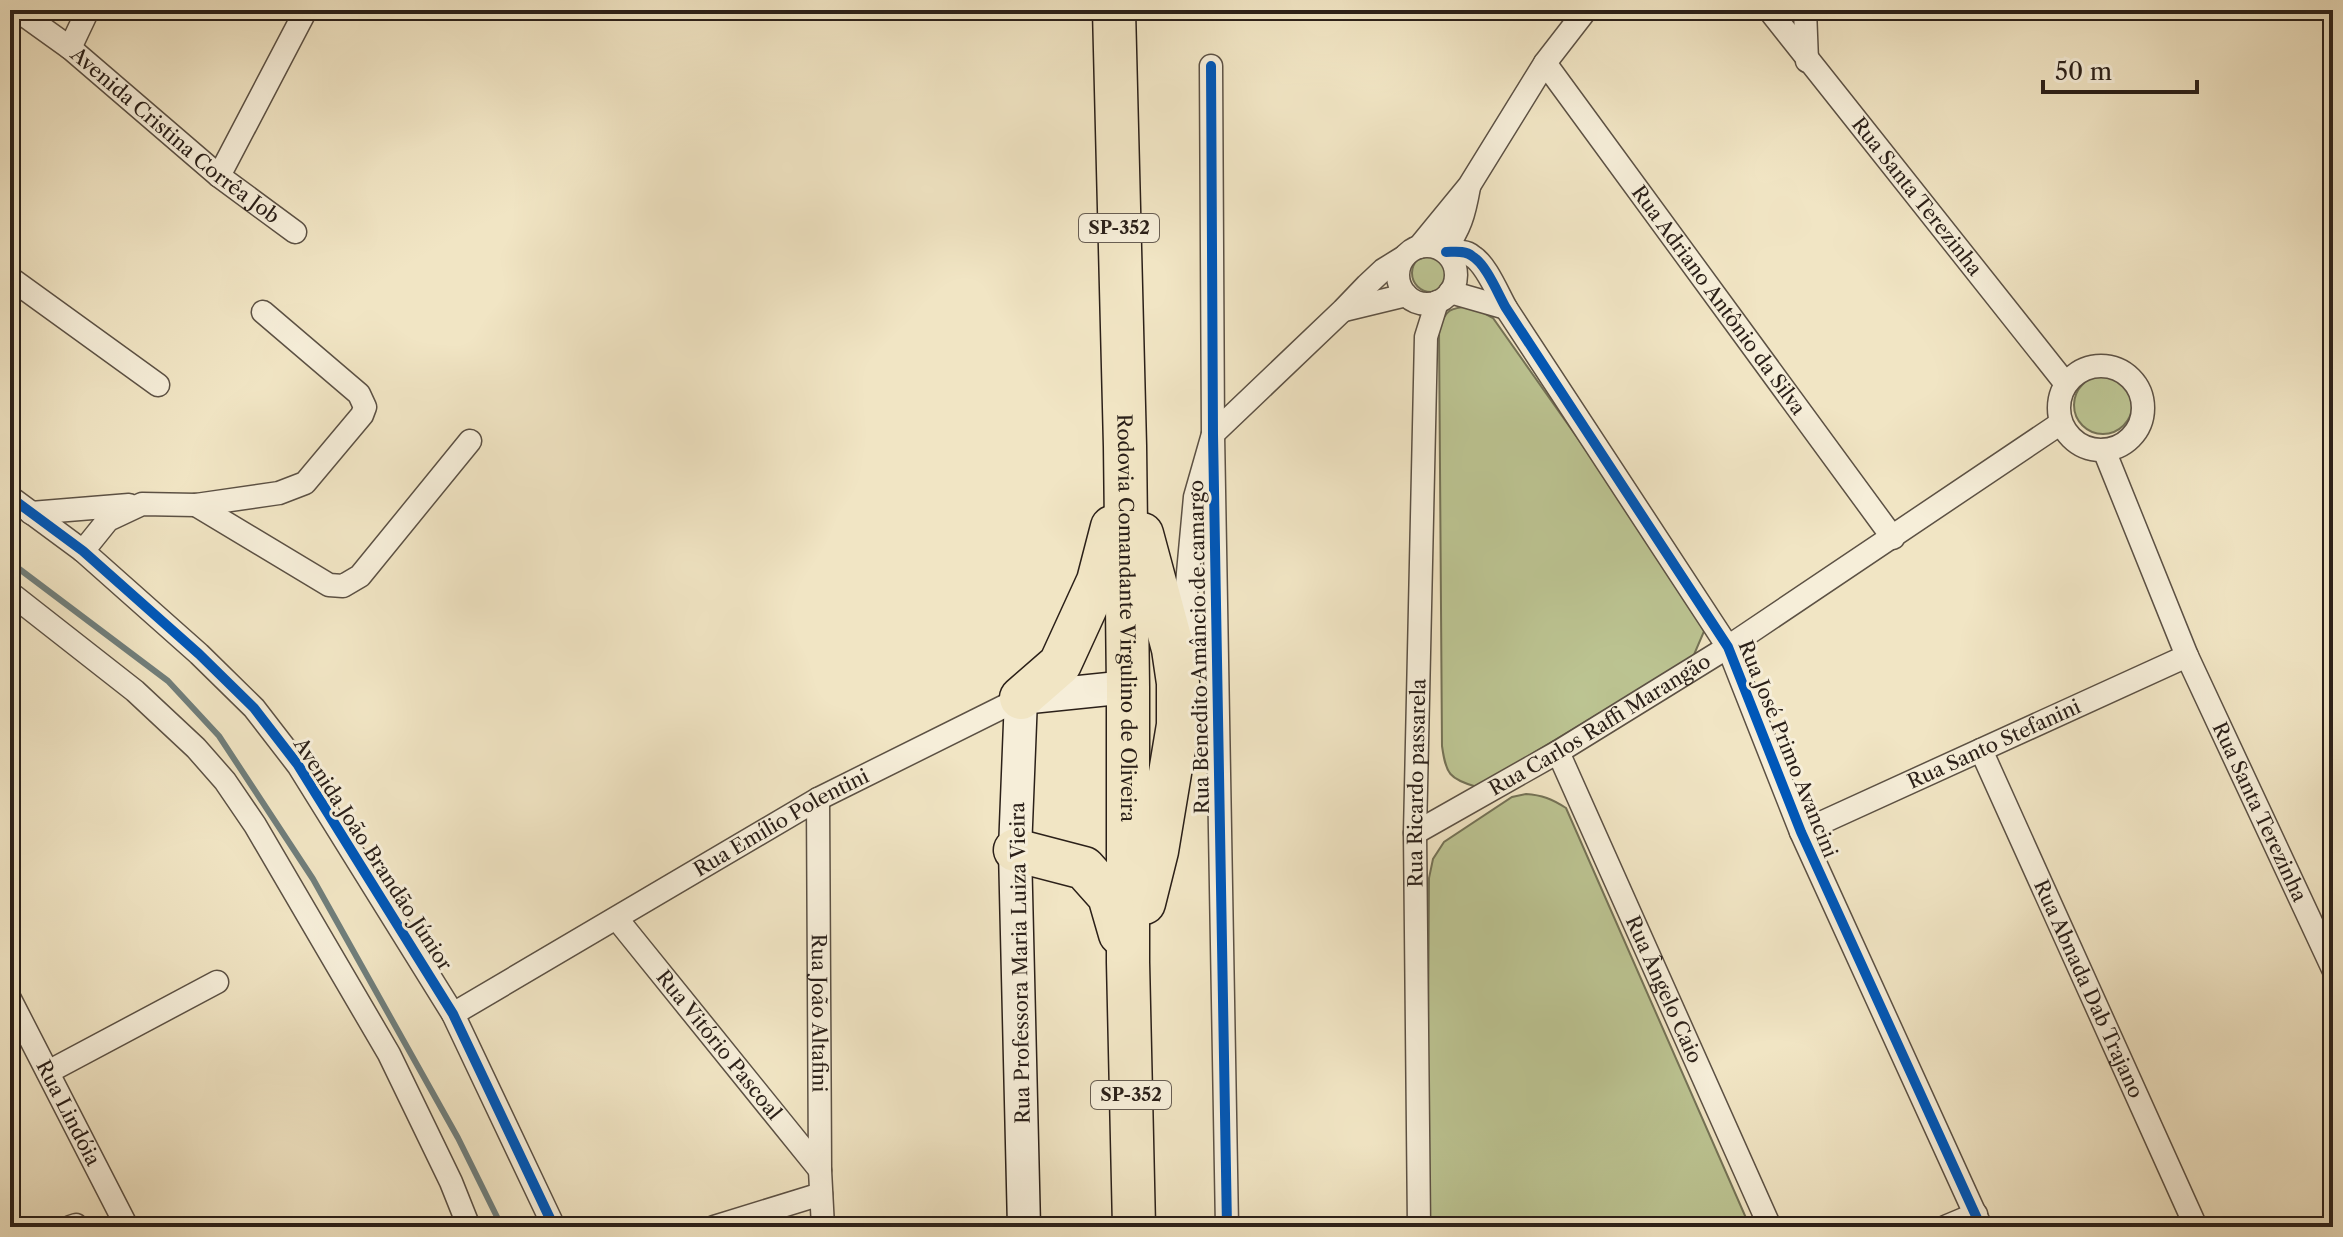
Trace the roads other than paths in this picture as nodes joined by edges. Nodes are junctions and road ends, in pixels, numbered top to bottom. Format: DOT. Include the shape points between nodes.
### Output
graph roads {
  1 [pos="17,10"];
  2 [pos="88,10"];
  3 [pos="306,10"];
  4 [pos="1114,10"];
  5 [pos="1586,10"];
  6 [pos="1769,10"];
  7 [pos="1805,10"];
  8 [pos="70,48"];
  9 [pos="1807,61"];
  10 [pos="1545,63"];
  11 [pos="1211,66"];
  12 [pos="219,176"];
  13 [pos="1469,186"];
  14 [pos="295,232"];
  15 [pos="1411,252"];
  16 [pos="1445,252"];
  17 [pos="10,278"];
  18 [pos="1408,297"];
  19 [pos="1444,297"];
  20 [pos="1506,308"];
  21 [pos="1343,310"];
  22 [pos="263,312"];
  23 [pos="1426,337"];
  24 [pos="2066,384"];
  25 [pos="158,385"];
  26 [pos="2061,423"];
  27 [pos="1213,434"];
  28 [pos="470,441"];
  29 [pos="1125,446"];
  30 [pos="2104,450"];
  31 [pos="10,497"];
  32 [pos="142,504"];
  33 [pos="196,505"];
  34 [pos="31,513"];
  35 [pos="1893,538"];
  36 [pos="83,551"];
  37 [pos="10,593"];
  38 [pos="1728,647"];
  39 [pos="2187,656"];
  40 [pos="1178,683"];
  41 [pos="1128,687"];
  42 [pos="1021,698"];
  43 [pos="1981,750"];
  44 [pos="1558,752"];
  45 [pos="818,799"];
  46 [pos="1801,832"];
  47 [pos="1415,833"];
  48 [pos="1015,850"];
  49 [pos="617,919"];
  50 [pos="1128,962"];
  51 [pos="2333,969"];
  52 [pos="217,982"];
  53 [pos="10,999"];
  54 [pos="453,1014"];
  55 [pos="48,1072"];
  56 [pos="820,1170"];
  57 [pos="821,1194"];
  58 [pos="1978,1221"];
  59 [pos="127,1227"];
  60 [pos="469,1227"];
  61 [pos="554,1227"];
  62 [pos="714,1227"];
  63 [pos="823,1227"];
  64 [pos="1024,1227"];
  65 [pos="1134,1227"];
  66 [pos="1227,1227"];
  67 [pos="1419,1227"];
  68 [pos="1770,1227"];
  69 [pos="1945,1227"];
  70 [pos="2196,1227"];
  1 -- 8 [label="street, Avenida Cristina Corrêa Job"];
  2 -- 8 [label="street"];
  3 -- 12 [label="street"];
  4 -- 29 [label="highway, Rodovia Comandante Virgulino de Oliveira / SP-352"];
  5 -- 10 [label="street"];
  6 -- 9 [label="street, Rua Santa Terezinha"];
  7 -- 9 [label="street"];
  8 -- 12 [label="street, Avenida Cristina Corrêa Job"];
  9 -- 24 [label="street, Rua Santa Terezinha"];
  10 -- 13 [label="street"];
  10 -- 35 [label="street, Rua Adriano Antônio da Silva"];
  11 -- 27 [label="street, Rua Benedito Amâncio de camargo"];
  12 -- 14 [label="street, Avenida Cristina Corrêa Job"];
  13 -- 15 [label="street"];
  13 -- 16 [label="street" via="1464,217"];
  15 -- 16 [label="street" via="1428,246"];
  15 -- 18 [label="street" via="1397,276"];
  15 -- 21 [label="street" via="1375,277"];
  16 -- 19 [label="street" via="1456,276"];
  16 -- 20 [label="street, Rua José Primo Avancini" via="1473,256"];
  17 -- 25 [label="street"];
  18 -- 19 [label="street" via="1428,304"];
  18 -- 21 [label="street"];
  18 -- 23 [label="street, Rua Ricardo passarela"];
  19 -- 20 [label="street"];
  19 -- 23 [label="street, Rua Ricardo passarela"];
  20 -- 38 [label="street, Rua José Primo Avancini"];
  21 -- 27 [label="street"];
  22 -- 33 [label="street" via="359,394 365,407 305,483 279,493"];
  23 -- 47 [label="street, Rua Ricardo passarela"];
  24 -- 26 [label="street" via="2058,410"];
  24 -- 30 [label="street" via="2089,367 2103,365 2117,368 2138,386 2143,400 2139,428 2118,447"];
  26 -- 30 [label="street" via="2078,444"];
  26 -- 35 [label="street, Rua Carlos Raffi Marangão"];
  27 -- 40 [label="street" via="1195,497"];
  27 -- 66 [label="street, Rua Benedito Amâncio de camargo"];
  28 -- 33 [label="street" via="360,576 343,586 329,585"];
  29 -- 40 [label="highway"];
  29 -- 41 [label="highway, Rodovia Comandante Virgulino de Oliveira / SP-352"];
  29 -- 42 [label="highway" via="1098,581 1060,664"];
  30 -- 39 [label="street, Rua Santa Terezinha"];
  31 -- 34 [label="street, Avenida João Brandão Júnior"];
  32 -- 33 [label="street"];
  32 -- 34 [label="street"];
  32 -- 36 [label="street" via="108,520"];
  34 -- 36 [label="street, Avenida João Brandão Júnior"];
  35 -- 38 [label="street, Rua Carlos Raffi Marangão"];
  36 -- 54 [label="street, Avenida João Brandão Júnior" via="254,708 298,765"];
  37 -- 60 [label="street" via="135,691 225,781 389,1054"];
  38 -- 44 [label="street, Rua Carlos Raffi Marangão"];
  38 -- 46 [label="street, Rua José Primo Avancini"];
  39 -- 43 [label="street, Rua Santo Stefanini"];
  39 -- 51 [label="street, Rua Santa Terezinha"];
  40 -- 41 [label="highway"];
  40 -- 50 [label="highway" via="1178,725 1157,851"];
  41 -- 42 [label="street, Rua Emílio Polentini"];
  41 -- 50 [label="highway, Rodovia Comandante Virgulino de Oliveira / SP-352"];
  42 -- 45 [label="street, Rua Emílio Polentini"];
  42 -- 48 [label="street, Rua Professora Maria Luiza Vieira"];
  43 -- 46 [label="street, Rua Santo Stefanini"];
  43 -- 70 [label="street, Rua Abnada Dab Trajano"];
  44 -- 47 [label="street, Rua Carlos Raffi Marangão"];
  44 -- 68 [label="street, Rua Ângelo Caio"];
  45 -- 49 [label="street, Rua Emílio Polentini"];
  45 -- 56 [label="street, Rua João Altafini"];
  46 -- 58 [label="street, Rua José Primo Avancini"];
  47 -- 67 [label="street, Rua Ricardo passarela"];
  48 -- 50 [label="highway" via="1084,868 1109,896"];
  48 -- 64 [label="street, Rua Professora Maria Luiza Vieira"];
  49 -- 54 [label="street, Rua Emílio Polentini"];
  49 -- 56 [label="street, Rua Vitório Pascoal"];
  50 -- 65 [label="highway, Rodovia Comandante Virgulino de Oliveira / SP-352"];
  52 -- 55 [label="street"];
  53 -- 55 [label="street, Rua Lindóia"];
  54 -- 61 [label="street, Avenida João Brandão Júnior"];
  55 -- 59 [label="street, Rua Lindóia"];
  56 -- 57 [label="street, Rua João Altafini"];
  57 -- 62 [label="street"];
  57 -- 63 [label="street, Rua João Altafini"];
  58 -- 69 [label="street"];
}
